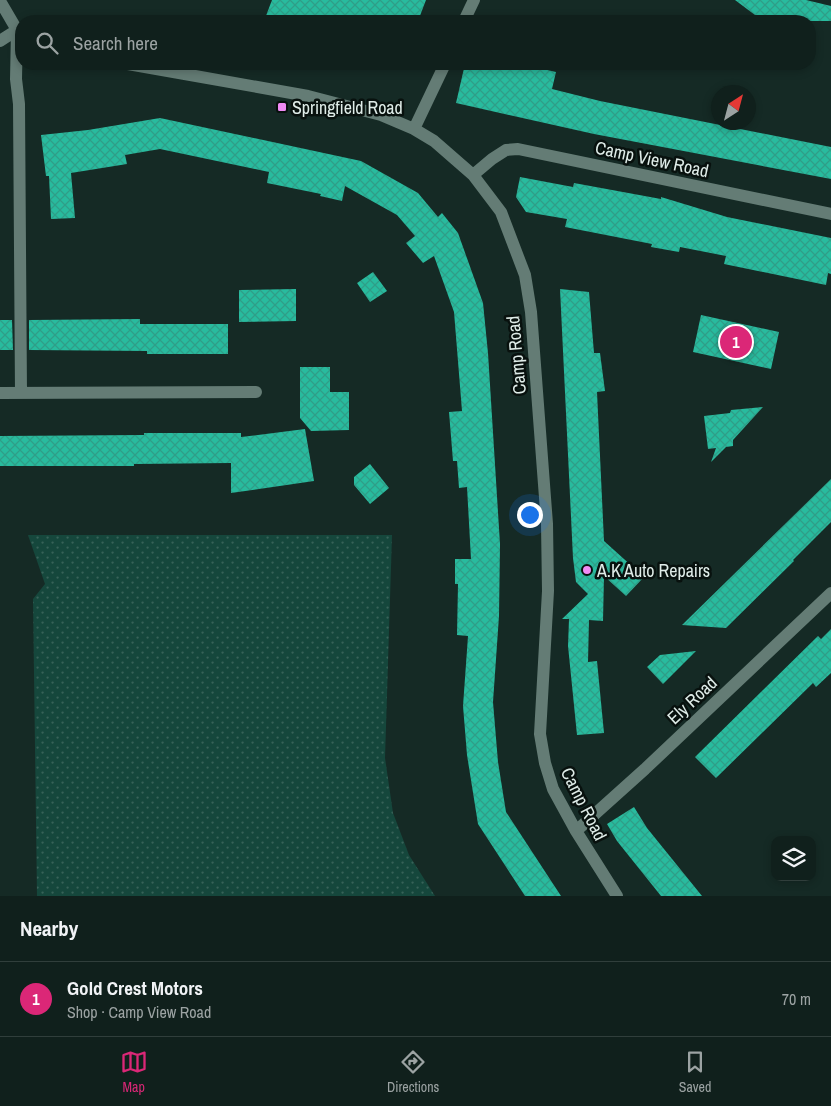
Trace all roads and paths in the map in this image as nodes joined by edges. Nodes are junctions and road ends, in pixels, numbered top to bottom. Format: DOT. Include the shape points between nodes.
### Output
graph roads {
  1 [pos="474,0"];
  2 [pos="0,1"];
  3 [pos="467,15"];
  4 [pos="15,25"];
  5 [pos="15,33"];
  6 [pos="0,41"];
  7 [pos="17,70"];
  8 [pos="162,70"];
  9 [pos="442,70"];
  10 [pos="414,129"];
  11 [pos="473,176"];
  12 [pos="831,214"];
  13 [pos="256,392"];
  14 [pos="0,393"];
  15 [pos="21,393"];
  16 [pos="831,593"];
  17 [pos="576,831"];
  18 [pos="617,896"];
  1 -- 3 [label="street"];
  2 -- 4 [label="street"];
  5 -- 6 [label="street"];
  7 -- 15 [label="street"];
  8 -- 10 [label="street, Camp Road" via="308,96 381,115"];
  9 -- 10 [label="street"];
  10 -- 11 [label="street, Camp Road" via="434,141"];
  11 -- 12 [label="street, Camp View Road" via="506,150 518,150"];
  11 -- 17 [label="street, Camp Road" via="501,212 525,275 531,312 547,524 548,591 540,734 553,789"];
  13 -- 15 [label="street"];
  14 -- 15 [label="street"];
  16 -- 17 [label="street, Ely Road"];
  17 -- 18 [label="street, Camp Road"];
}
